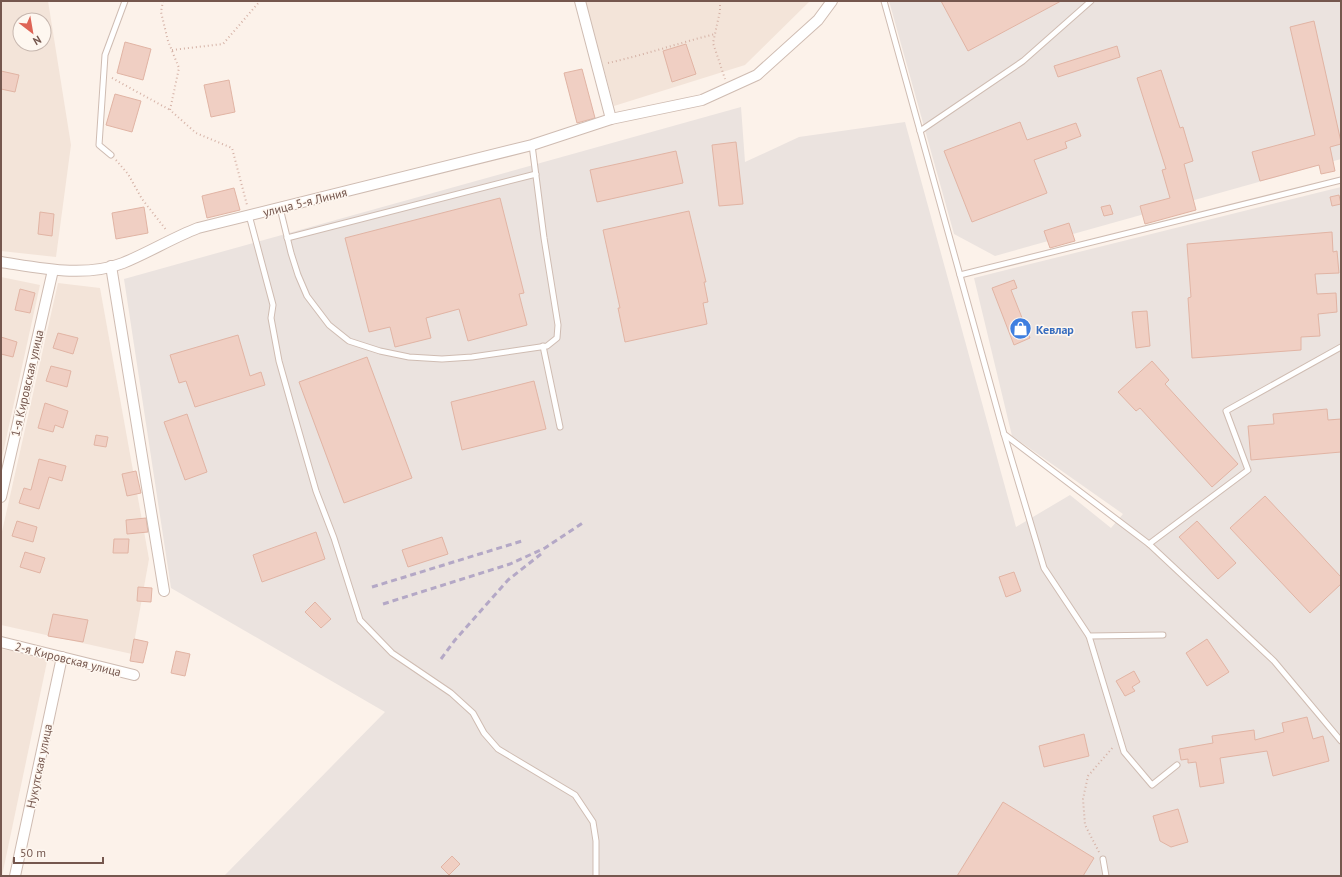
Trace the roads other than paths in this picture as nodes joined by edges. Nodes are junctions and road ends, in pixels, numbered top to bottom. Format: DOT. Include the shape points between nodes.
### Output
graph roads {
  1 [pos="125,1"];
  2 [pos="580,1"];
  3 [pos="832,1"];
  4 [pos="884,1"];
  5 [pos="1091,1"];
  6 [pos="611,119"];
  7 [pos="920,130"];
  8 [pos="532,145"];
  9 [pos="111,154"];
  10 [pos="536,174"];
  11 [pos="1341,180"];
  12 [pos="280,208"];
  13 [pos="250,215"];
  14 [pos="287,238"];
  15 [pos="1,262"];
  16 [pos="111,266"];
  17 [pos="53,270"];
  18 [pos="960,275"];
  19 [pos="543,346"];
  20 [pos="1341,347"];
  21 [pos="560,427"];
  22 [pos="1004,434"];
  23 [pos="1,497"];
  24 [pos="1149,544"];
  25 [pos="164,591"];
  26 [pos="1163,635"];
  27 [pos="1089,636"];
  28 [pos="1,642"];
  29 [pos="62,657"];
  30 [pos="134,675"];
  31 [pos="1341,741"];
  32 [pos="1177,765"];
  33 [pos="1103,859"];
  34 [pos="15,876"];
  35 [pos="596,876"];
  36 [pos="1106,876"];
  1 -- 9 [label="lane" via="105,55 98,145"];
  2 -- 6 [label="street"];
  3 -- 6 [label="street, улица 5-я Линия" via="818,20 757,75 702,100"];
  4 -- 7 [label="lane"];
  5 -- 7 [label="lane" via="1023,61"];
  6 -- 8 [label="street, улица 5-я Линия"];
  7 -- 18 [label="lane"];
  8 -- 10 [label="lane"];
  8 -- 12 [label="street, улица 5-я Линия"];
  10 -- 14 [label="lane"];
  10 -- 19 [label="lane" via="558,333 552,343"];
  11 -- 18 [label="lane"];
  12 -- 13 [label="street, улица 5-я Линия"];
  12 -- 14 [label="lane"];
  13 -- 16 [label="street, улица 5-я Линия" via="198,228"];
  13 -- 35 [label="lane" via="274,305 271,318 279,362 316,492 334,538 360,620 392,653 451,693 473,713 484,733 498,749 575,795 593,822"];
  14 -- 19 [label="lane" via="307,296 329,325 349,341 409,357 442,359 472,358"];
  15 -- 17 [label="street, улица 5-я Линия"];
  16 -- 17 [label="street, улица 5-я Линия"];
  16 -- 25 [label="street"];
  17 -- 23 [label="street, 1-я Кировская улица"];
  18 -- 22 [label="lane"];
  19 -- 21 [label="lane"];
  20 -- 24 [label="lane" via="1226,411 1248,470"];
  22 -- 24 [label="lane"];
  22 -- 27 [label="lane" via="1044,568"];
  24 -- 31 [label="lane" via="1274,661"];
  26 -- 27 [label="lane"];
  27 -- 32 [label="lane" via="1124,752 1152,785"];
  28 -- 29 [label="street, 2-я Кировская улица"];
  29 -- 30 [label="street, 2-я Кировская улица"];
  29 -- 34 [label="street, Нукутская улица"];
  33 -- 36 [label="lane"];
}
